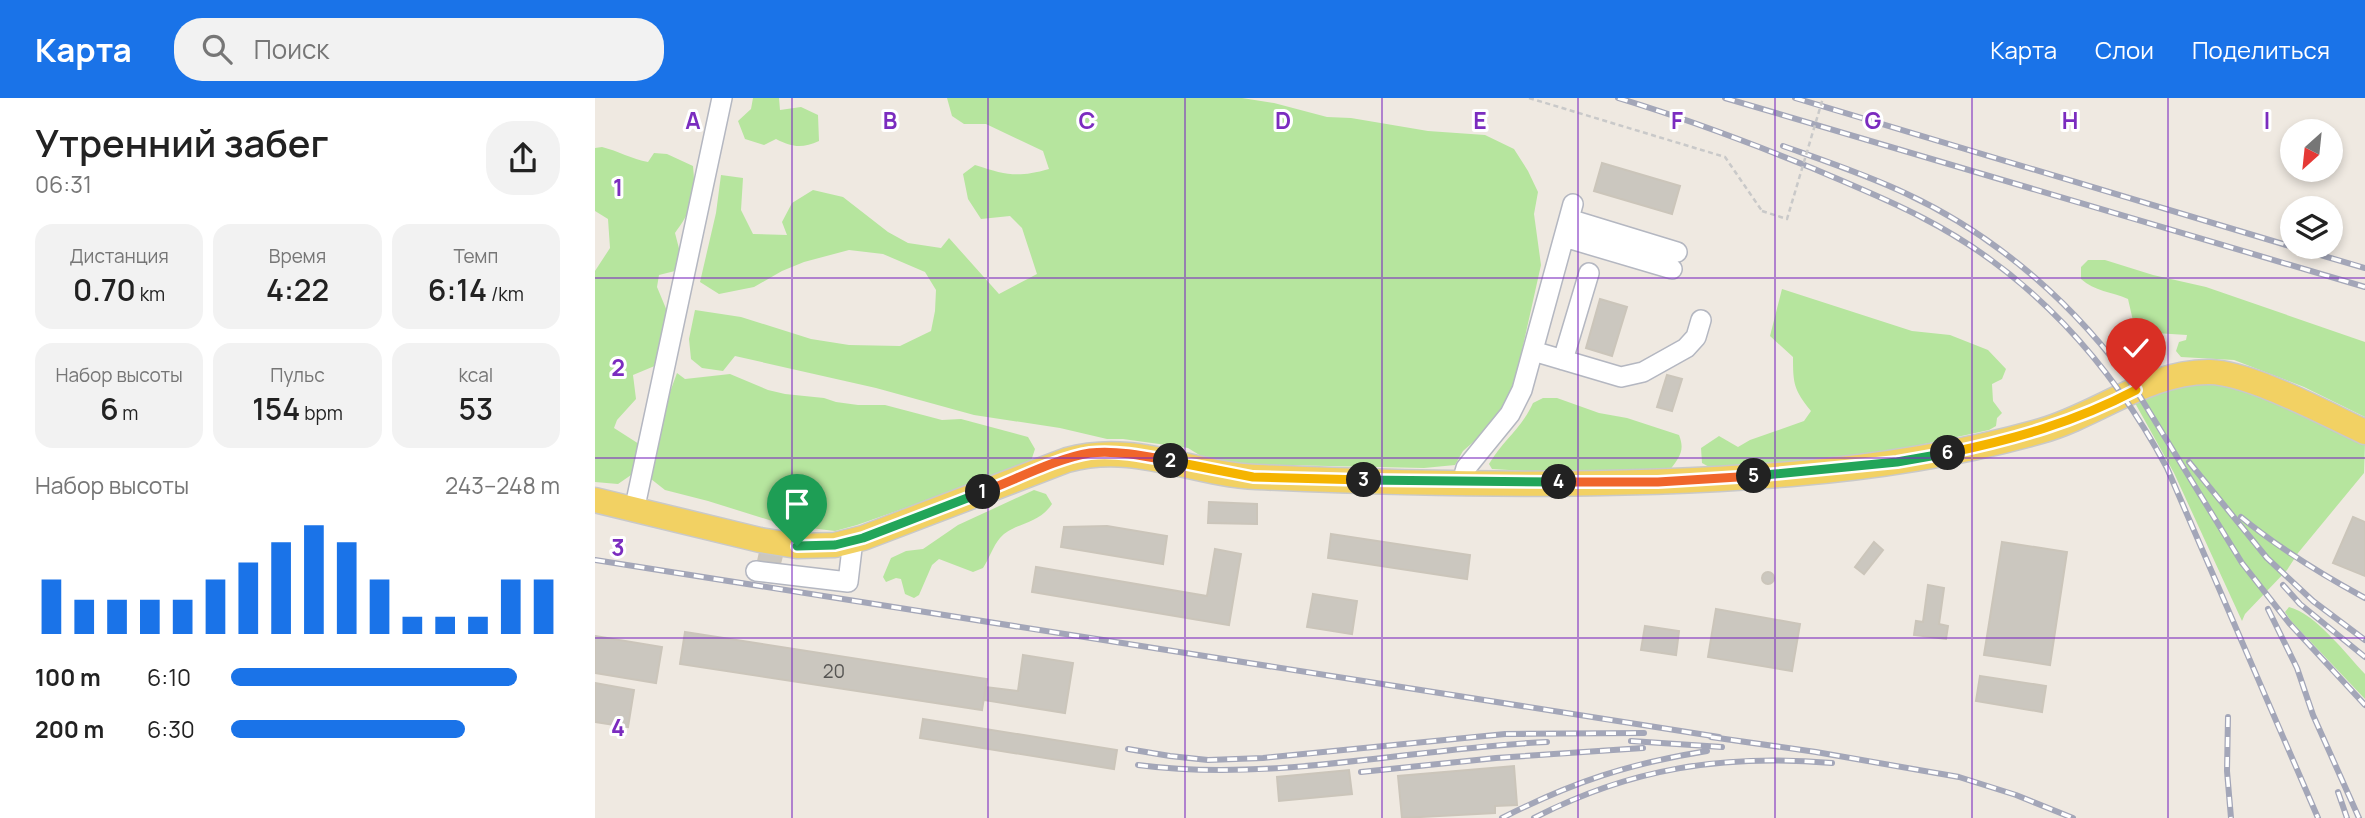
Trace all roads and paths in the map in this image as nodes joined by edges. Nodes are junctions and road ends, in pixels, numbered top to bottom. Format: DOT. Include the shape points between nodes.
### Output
graph roads {
  1 [pos="722,98"];
  2 [pos="1529,98"];
  3 [pos="1823,98"];
  4 [pos="1674,260"];
  5 [pos="1588,273"];
  6 [pos="1701,320"];
  7 [pos="1533,351"];
  8 [pos="1563,360"];
  9 [pos="2365,432"];
  10 [pos="1462,482"];
  11 [pos="595,499"];
  12 [pos="634,510"];
  13 [pos="853,540"];
  14 [pos="757,571"];
  1 -- 12 [label="street"];
  2 -- 3 [label="path, bridge" via="1725,157 1762,211 1787,219"];
  4 -- 7 [label="street" via="1569,220"];
  5 -- 8 [label="street"];
  6 -- 8 [label="street" via="1696,337 1686,348 1643,372 1621,377"];
  7 -- 8 [label="street"];
  7 -- 10 [label="street" via="1510,414 1467,468"];
  9 -- 10 [label="main road" via="2246,380 2214,372 2194,373 2171,376 2043,430 1897,462 1658,482"];
  10 -- 13 [label="main road" via="1253,477 1123,453 1091,453"];
  11 -- 12 [label="main road"];
  12 -- 13 [label="main road" via="797,546"];
  13 -- 14 [label="street" via="848,582"];
}
